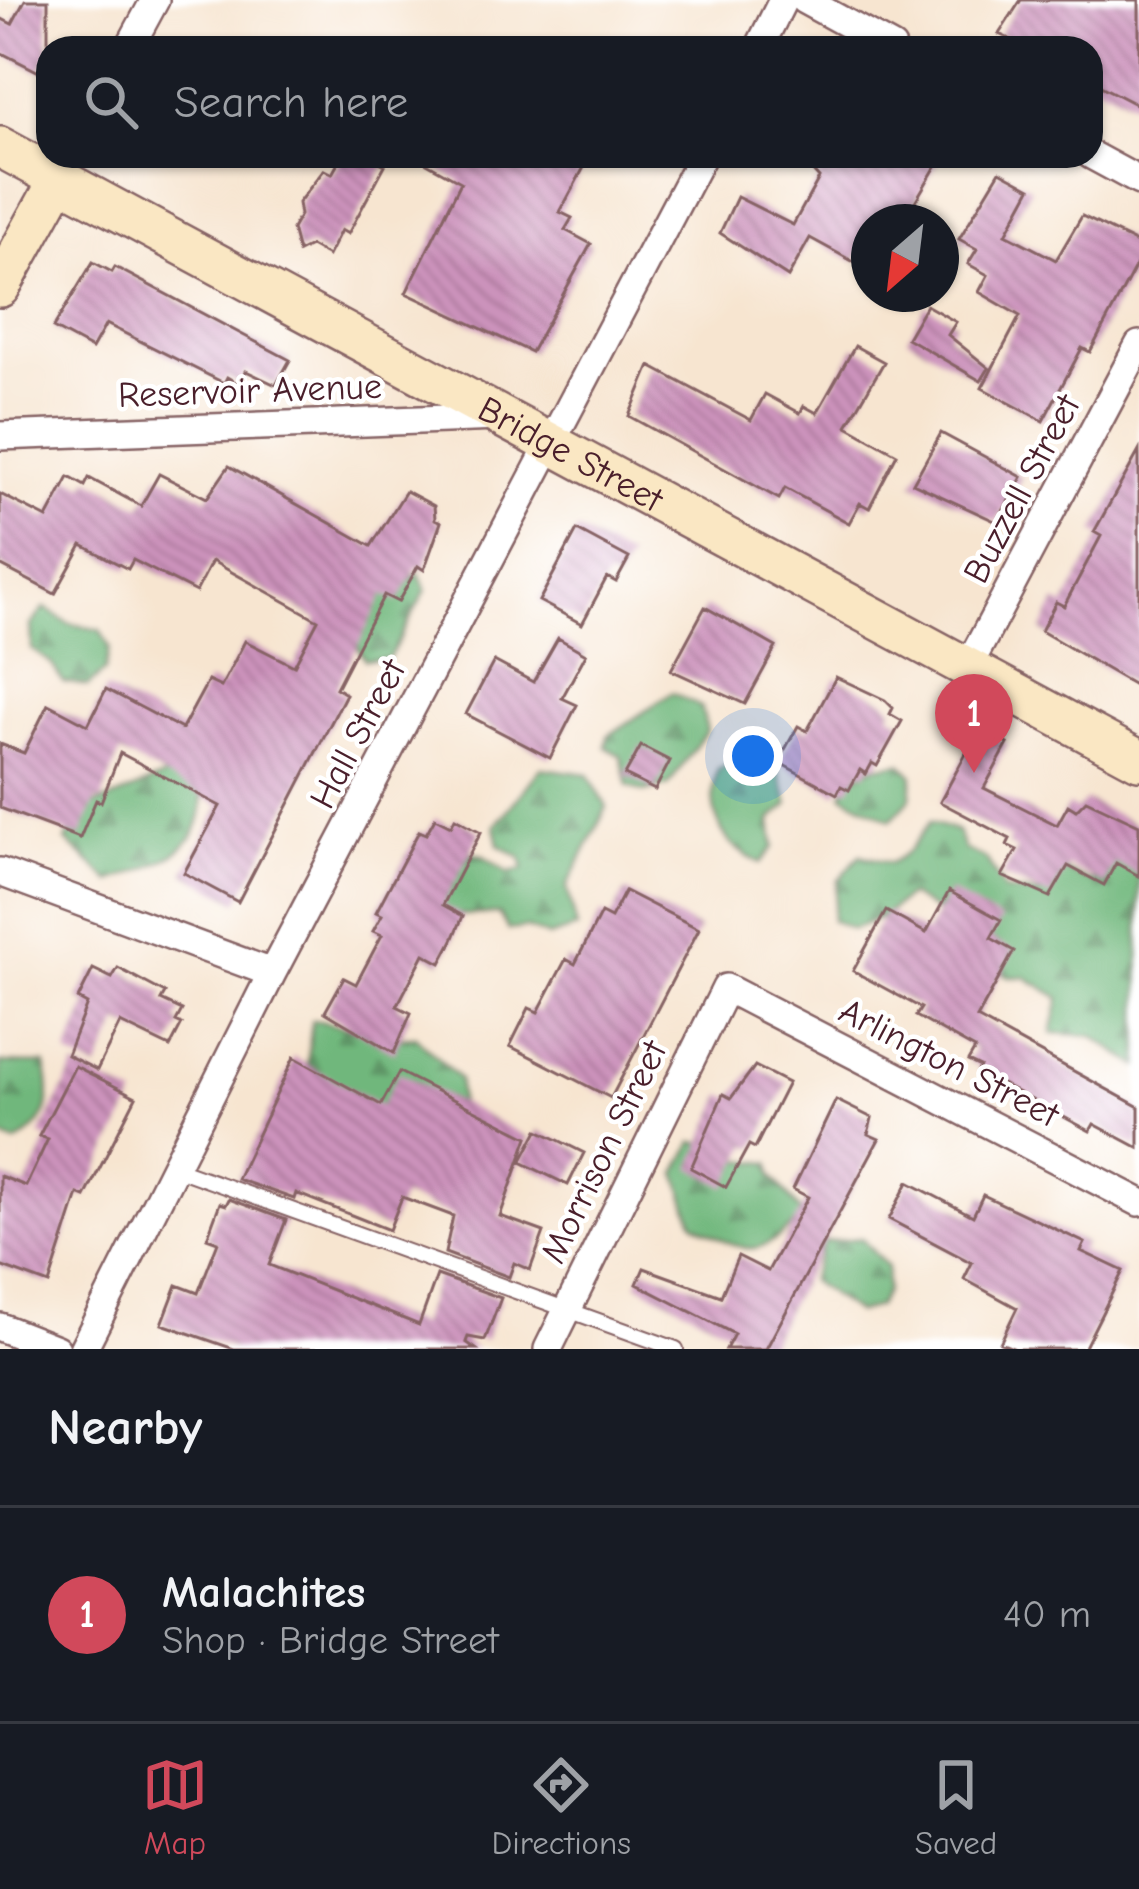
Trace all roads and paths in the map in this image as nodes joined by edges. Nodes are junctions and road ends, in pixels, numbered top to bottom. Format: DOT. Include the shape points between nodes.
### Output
graph roads {
  1 [pos="155,0"];
  2 [pos="784,0"];
  3 [pos="804,0"];
  4 [pos="136,36"];
  5 [pos="765,36"];
  6 [pos="870,36"];
  7 [pos="0,146"];
  8 [pos="36,157"];
  9 [pos="1103,162"];
  10 [pos="65,168"];
  11 [pos="68,168"];
  12 [pos="697,168"];
  13 [pos="1139,181"];
  14 [pos="0,286"];
  15 [pos="1139,345"];
  16 [pos="503,416"];
  17 [pos="0,436"];
  18 [pos="554,444"];
  19 [pos="968,667"];
  20 [pos="1139,760"];
  21 [pos="0,872"];
  22 [pos="272,973"];
  23 [pos="726,988"];
  24 [pos="172,1167"];
  25 [pos="1139,1202"];
  26 [pos="567,1309"];
  27 [pos="0,1327"];
  28 [pos="56,1349"];
  29 [pos="83,1349"];
  30 [pos="548,1349"];
  31 [pos="676,1349"];
  1 -- 4 [label="street"];
  2 -- 5 [label="street"];
  3 -- 6 [label="street"];
  7 -- 8 [label="main road, Bridge Street"];
  9 -- 13 [label="street"];
  10 -- 14 [label="main road"];
  11 -- 16 [label="main road, Bridge Street"];
  12 -- 18 [label="street, Hall Street"];
  15 -- 19 [label="street, Buzzell Street"];
  16 -- 17 [label="street, Reservoir Avenue"];
  16 -- 18 [label="main road, Bridge Street"];
  18 -- 19 [label="main road, Bridge Street"];
  18 -- 22 [label="street, Hall Street"];
  19 -- 20 [label="main road, Bridge Street"];
  21 -- 22 [label="street"];
  22 -- 24 [label="street, Hall Street"];
  23 -- 25 [label="street, Arlington Street"];
  23 -- 26 [label="street, Morrison Street"];
  24 -- 26 [label="lane"];
  24 -- 29 [label="street, Hall Street"];
  26 -- 30 [label="street, Morrison Street"];
  26 -- 31 [label="lane"];
  27 -- 28 [label="street"];
}
